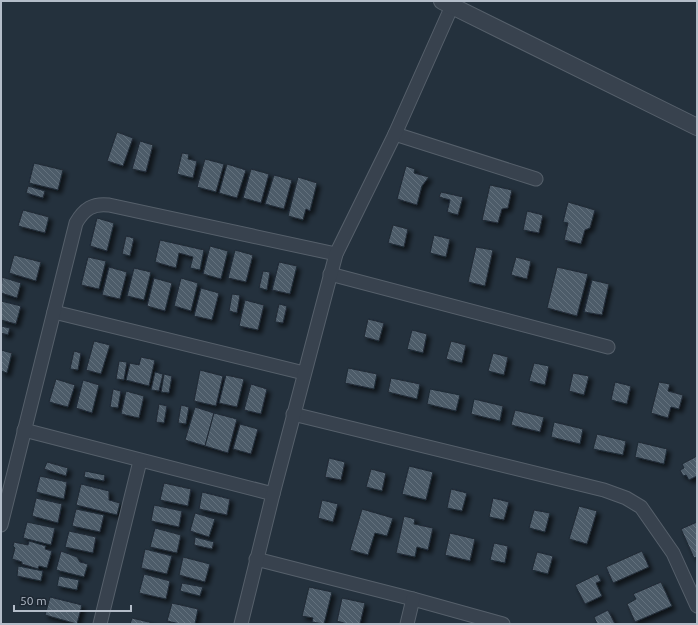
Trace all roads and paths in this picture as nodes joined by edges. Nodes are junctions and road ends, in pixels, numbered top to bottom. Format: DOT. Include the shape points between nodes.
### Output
graph roads {
  1 [pos="447,4"];
  2 [pos="697,128"];
  3 [pos="395,134"];
  4 [pos="536,179"];
  5 [pos="336,254"];
  6 [pos="330,274"];
  7 [pos="54,312"];
  8 [pos="608,347"];
  9 [pos="304,373"];
  10 [pos="293,414"];
  11 [pos="24,430"];
  12 [pos="140,461"];
  13 [pos="273,494"];
  14 [pos="1,525"];
  15 [pos="256,560"];
  16 [pos="413,599"];
  17 [pos="697,606"];
  18 [pos="100,624"];
  19 [pos="241,624"];
  20 [pos="406,624"];
  21 [pos="503,624"];
  1 -- 2 [label="street"];
  1 -- 3 [label="street"];
  3 -- 4 [label="street"];
  3 -- 5 [label="street"];
  5 -- 6 [label="street"];
  5 -- 7 [label="street" via="100,204 89,207 76,223"];
  6 -- 8 [label="street"];
  6 -- 9 [label="street"];
  7 -- 9 [label="street"];
  7 -- 11 [label="street"];
  9 -- 10 [label="street"];
  10 -- 13 [label="street"];
  10 -- 17 [label="street" via="604,490 626,498 641,507 673,553"];
  11 -- 12 [label="street"];
  11 -- 14 [label="street"];
  12 -- 13 [label="street" via="217,478"];
  12 -- 18 [label="street"];
  13 -- 15 [label="street"];
  15 -- 16 [label="street"];
  15 -- 19 [label="street"];
  16 -- 20 [label="street"];
  16 -- 21 [label="street"];
}
